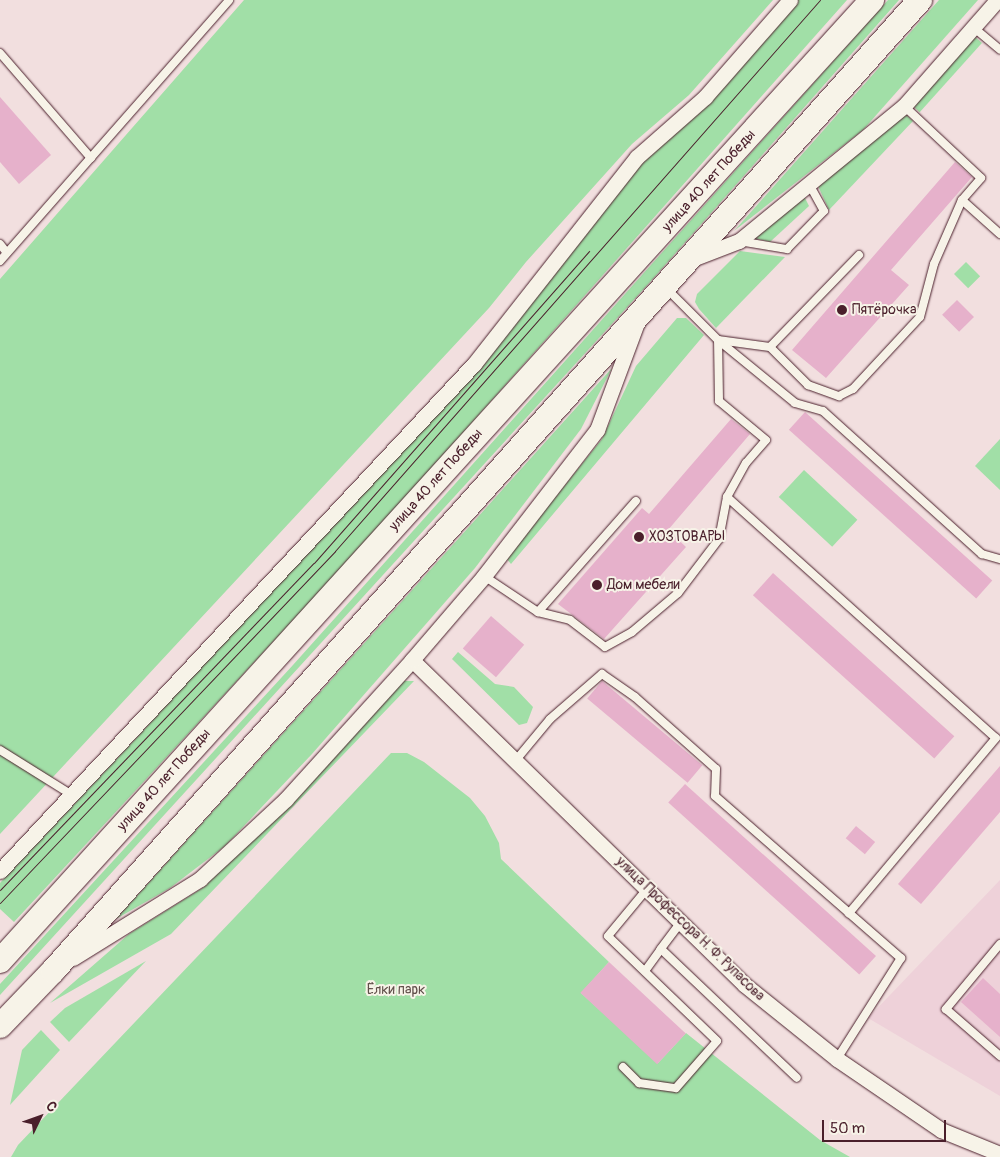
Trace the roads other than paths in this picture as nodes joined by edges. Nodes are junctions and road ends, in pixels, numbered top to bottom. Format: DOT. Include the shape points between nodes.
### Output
graph roads {
  1 [pos="229,0"];
  2 [pos="790,0"];
  3 [pos="872,0"];
  4 [pos="920,0"];
  5 [pos="997,0"];
  6 [pos="973,27"];
  7 [pos="1000,50"];
  8 [pos="2,59"];
  9 [pos="904,106"];
  10 [pos="90,158"];
  11 [pos="810,186"];
  12 [pos="962,200"];
  13 [pos="1000,234"];
  14 [pos="739,242"];
  15 [pos="0,244"];
  16 [pos="7,253"];
  17 [pos="859,255"];
  18 [pos="688,260"];
  19 [pos="0,261"];
  20 [pos="664,286"];
  21 [pos="640,314"];
  22 [pos="718,340"];
  23 [pos="770,347"];
  24 [pos="727,497"];
  25 [pos="636,501"];
  26 [pos="1000,559"];
  27 [pos="484,576"];
  28 [pos="538,612"];
  29 [pos="412,660"];
  30 [pos="0,750"];
  31 [pos="516,760"];
  32 [pos="73,796"];
  33 [pos="0,871"];
  34 [pos="647,889"];
  35 [pos="849,912"];
  36 [pos="681,922"];
  37 [pos="1000,944"];
  38 [pos="661,949"];
  39 [pos="0,961"];
  40 [pos="53,971"];
  41 [pos="645,971"];
  42 [pos="0,1026"];
  43 [pos="1000,1056"];
  44 [pos="837,1059"];
  45 [pos="622,1067"];
  46 [pos="797,1078"];
  47 [pos="1000,1154"];
  1 -- 10 [label="lane"];
  2 -- 32 [label="street" via="705,97 637,157 474,364"];
  3 -- 39 [label="main road, улица 40 лет Победы"];
  4 -- 18 [label="main road"];
  5 -- 6 [label="street"];
  6 -- 7 [label="lane"];
  6 -- 9 [label="street"];
  8 -- 10 [label="lane"];
  9 -- 11 [label="street"];
  9 -- 12 [label="lane" via="981,178"];
  10 -- 16 [label="lane"];
  11 -- 14 [label="street"];
  11 -- 14 [label="lane" via="824,211 787,249"];
  12 -- 13 [label="lane"];
  12 -- 23 [label="lane" via="934,264 920,317 852,389 839,396 808,385"];
  14 -- 18 [label="street"];
  15 -- 16 [label="lane"];
  16 -- 19 [label="lane"];
  17 -- 23 [label="lane"];
  18 -- 20 [label="main road"];
  20 -- 21 [label="main road"];
  20 -- 22 [label="lane"];
  21 -- 27 [label="street" via="597,430"];
  21 -- 40 [label="main road"];
  22 -- 23 [label="lane"];
  22 -- 24 [label="lane" via="719,401 766,440 746,463"];
  22 -- 26 [label="lane" via="795,404 823,411 982,554"];
  24 -- 28 [label="lane" via="719,539 678,592 632,632 605,647 570,620"];
  24 -- 35 [label="lane" via="996,738"];
  25 -- 28 [label="lane"];
  27 -- 28 [label="lane"];
  27 -- 29 [label="street"];
  29 -- 31 [label="street, улица Профессора Н. Ф. Рупасова"];
  29 -- 40 [label="street" via="286,799 200,879"];
  30 -- 32 [label="lane"];
  31 -- 34 [label="street, улица Профессора Н. Ф. Рупасова"];
  31 -- 35 [label="lane" via="550,719 602,674 635,697 716,768 715,796"];
  32 -- 33 [label="street"];
  34 -- 36 [label="street, улица Профессора Н. Ф. Рупасова"];
  34 -- 41 [label="lane" via="608,936"];
  35 -- 44 [label="lane" via="901,958"];
  36 -- 38 [label="lane"];
  36 -- 44 [label="street, улица Профессора Н. Ф. Рупасова" via="745,985"];
  37 -- 43 [label="lane" via="946,1009"];
  38 -- 41 [label="lane"];
  38 -- 46 [label="lane"];
  40 -- 42 [label="main road"];
  41 -- 45 [label="lane" via="717,1041 676,1088 639,1083"];
  44 -- 47 [label="street, улица Профессора Н. Ф. Рупасова" via="941,1130"];
}
